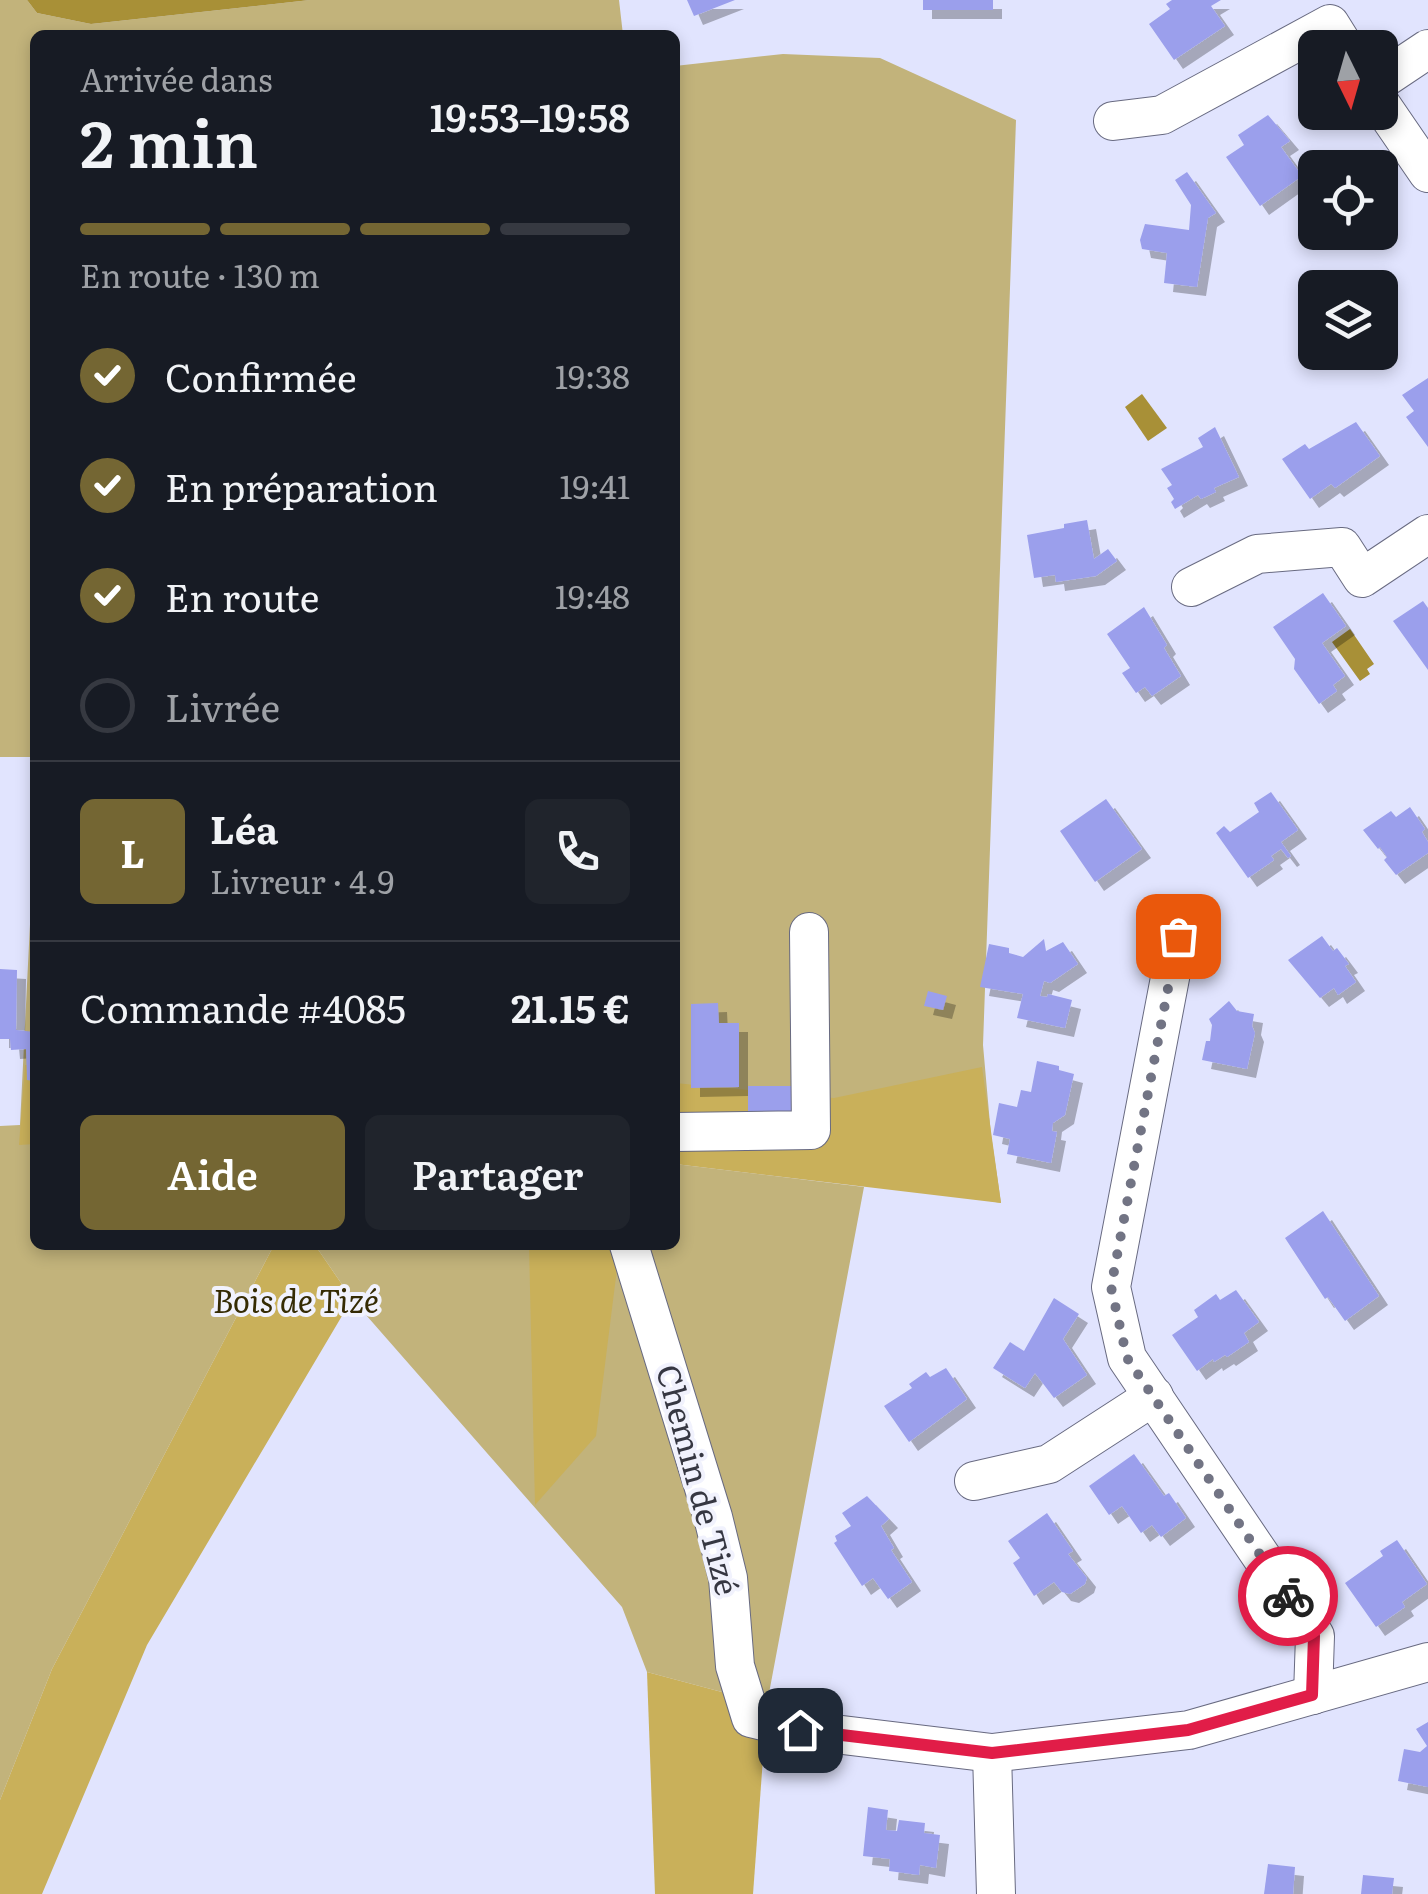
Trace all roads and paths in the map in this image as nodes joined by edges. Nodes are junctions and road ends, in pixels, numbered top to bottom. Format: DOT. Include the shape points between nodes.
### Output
graph roads {
  1 [pos="1298,41"];
  2 [pos="1428,49"];
  3 [pos="1398,70"];
  4 [pos="1113,121"];
  5 [pos="1398,129"];
  6 [pos="1428,173"];
  7 [pos="1428,534"];
  8 [pos="1191,587"];
  9 [pos="809,932"];
  10 [pos="1178,936"];
  11 [pos="680,1132"];
  12 [pos="631,1250"];
  13 [pos="1154,1396"];
  14 [pos="974,1481"];
  15 [pos="1428,1662"];
  16 [pos="1312,1695"];
  17 [pos="992,1753"];
  18 [pos="996,1894"];
  1 -- 4 [label="street" via="1162,115"];
  2 -- 3 [label="street"];
  5 -- 6 [label="street"];
  7 -- 8 [label="street" via="1362,578 1342,547 1256,554"];
  9 -- 11 [label="street" via="810,1130"];
  10 -- 13 [label="street" via="1111,1287 1127,1358"];
  12 -- 17 [label="street, Chemin de Tizé" via="713,1517 728,1578 735,1666 750,1718"];
  13 -- 14 [label="street" via="1048,1464"];
  13 -- 16 [label="street" via="1314,1636"];
  15 -- 16 [label="street"];
  16 -- 17 [label="street" via="1188,1730"];
  17 -- 18 [label="street"];
}
